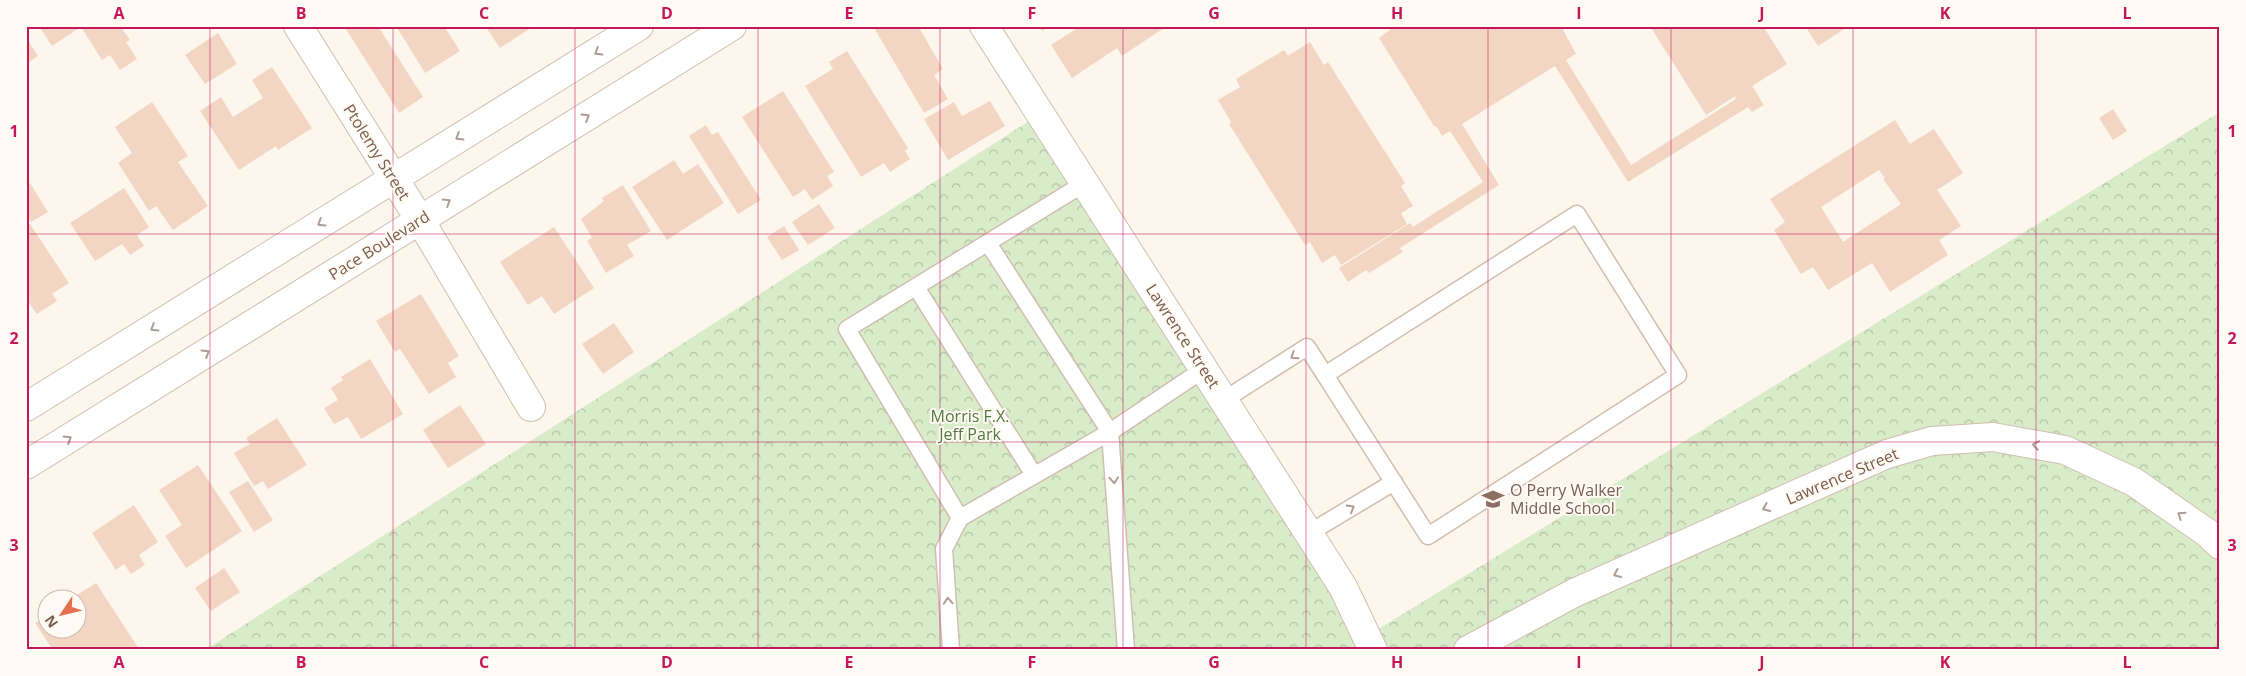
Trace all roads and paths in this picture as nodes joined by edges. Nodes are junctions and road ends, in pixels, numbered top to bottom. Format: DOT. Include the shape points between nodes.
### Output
graph roads {
  1 [pos="298,26"];
  2 [pos="639,26"];
  3 [pos="732,26"];
  4 [pos="984,26"];
  5 [pos="394,178"];
  6 [pos="1085,183"];
  7 [pos="420,220"];
  8 [pos="988,243"];
  9 [pos="916,287"];
  10 [pos="1204,369"];
  11 [pos="1325,374"];
  12 [pos="1224,400"];
  13 [pos="26,407"];
  14 [pos="531,407"];
  15 [pos="1110,432"];
  16 [pos="26,464"];
  17 [pos="1034,476"];
  18 [pos="1394,482"];
  19 [pos="960,518"];
  20 [pos="1309,533"];
  21 [pos="2220,545"];
  22 [pos="951,650"];
  23 [pos="1126,650"];
  24 [pos="1373,650"];
  25 [pos="1468,650"];
  1 -- 5 [label="street, Ptolemy Street"];
  2 -- 5 [label="street, one-way"];
  7 -- 3 [label="street, Pace Boulevard, one-way"];
  4 -- 6 [label="street, Lawrence Street"];
  5 -- 7 [label="street, Ptolemy Street"];
  5 -- 13 [label="street, one-way"];
  6 -- 8 [label="lane"];
  6 -- 10 [label="street, Lawrence Street"];
  7 -- 14 [label="street, Ptolemy Street"];
  16 -- 7 [label="street, Pace Boulevard, one-way"];
  8 -- 9 [label="lane"];
  8 -- 15 [label="lane"];
  9 -- 17 [label="lane"];
  9 -- 19 [label="lane" via="847,329"];
  10 -- 12 [label="street, Lawrence Street"];
  10 -- 15 [label="lane"];
  11 -- 12 [label="lane, one-way" via="1307,347"];
  11 -- 18 [label="lane"];
  11 -- 18 [label="lane" via="1578,214 1678,375 1428,536"];
  12 -- 20 [label="street, Lawrence Street"];
  15 -- 17 [label="lane"];
  15 -- 23 [label="lane, one-way"];
  17 -- 19 [label="lane"];
  20 -- 18 [label="lane, one-way"];
  22 -- 19 [label="lane, one-way" via="944,549"];
  20 -- 24 [label="street, Lawrence Street" via="1343,587"];
  21 -- 25 [label="street, Lawrence Street, one-way" via="2134,482 2065,450 1993,437 1932,441 1887,454 1574,593"];
}
